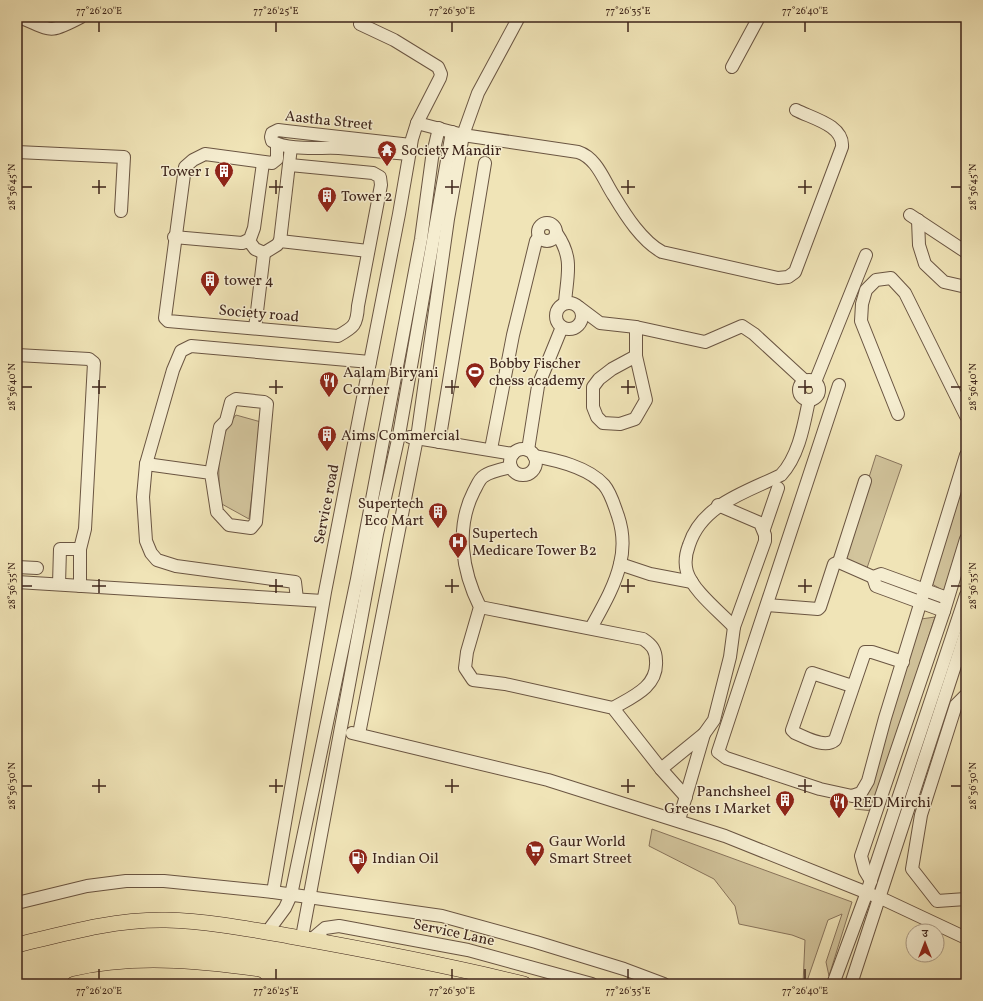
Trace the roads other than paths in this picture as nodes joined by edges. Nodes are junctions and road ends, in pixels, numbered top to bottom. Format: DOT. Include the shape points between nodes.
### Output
graph roads {
  1 [pos="19,17"];
  2 [pos="81,17"];
  3 [pos="364,17"];
  4 [pos="519,17"];
  5 [pos="759,17"];
  6 [pos="732,66"];
  7 [pos="796,110"];
  8 [pos="416,123"];
  9 [pos="439,128"];
  10 [pos="458,134"];
  11 [pos="277,144"];
  12 [pos="291,147"];
  13 [pos="410,150"];
  14 [pos="17,152"];
  15 [pos="262,163"];
  16 [pos="485,163"];
  17 [pos="290,165"];
  18 [pos="121,211"];
  19 [pos="174,237"];
  20 [pos="280,241"];
  21 [pos="242,243"];
  22 [pos="368,251"];
  23 [pos="264,252"];
  24 [pos="966,252"];
  25 [pos="866,255"];
  26 [pos="966,287"];
  27 [pos="564,303"];
  28 [pos="580,308"];
  29 [pos="562,327"];
  30 [pos="636,327"];
  31 [pos="255,328"];
  32 [pos="17,355"];
  33 [pos="636,356"];
  34 [pos="370,362"];
  35 [pos="810,381"];
  36 [pos="839,385"];
  37 [pos="898,414"];
  38 [pos="966,416"];
  39 [pos="399,435"];
  40 [pos="417,438"];
  41 [pos="439,442"];
  42 [pos="491,450"];
  43 [pos="531,453"];
  44 [pos="513,454"];
  45 [pos="966,455"];
  46 [pos="146,464"];
  47 [pos="511,467"];
  48 [pos="211,473"];
  49 [pos="865,481"];
  50 [pos="778,488"];
  51 [pos="718,505"];
  52 [pos="764,529"];
  53 [pos="966,539"];
  54 [pos="80,549"];
  55 [pos="839,562"];
  56 [pos="620,564"];
  57 [pos="17,567"];
  58 [pos="873,578"];
  59 [pos="17,582"];
  60 [pos="30,582"];
  61 [pos="692,582"];
  62 [pos="59,584"];
  63 [pos="80,586"];
  64 [pos="925,590"];
  65 [pos="966,595"];
  66 [pos="947,598"];
  67 [pos="297,599"];
  68 [pos="323,601"];
  69 [pos="922,602"];
  70 [pos="767,604"];
  71 [pos="480,607"];
  72 [pos="944,611"];
  73 [pos="734,627"];
  74 [pos="591,628"];
  75 [pos="966,632"];
  76 [pos="966,658"];
  77 [pos="903,662"];
  78 [pos="852,686"];
  79 [pos="966,695"];
  80 [pos="333,699"];
  81 [pos="346,703"];
  82 [pos="613,708"];
  83 [pos="341,730"];
  84 [pos="359,734"];
  85 [pos="704,734"];
  86 [pos="661,769"];
  87 [pos="686,797"];
  88 [pos="679,820"];
  89 [pos="871,881"];
  90 [pos="273,892"];
  91 [pos="867,892"];
  92 [pos="291,895"];
  93 [pos="309,897"];
  94 [pos="882,899"];
  95 [pos="966,899"];
  96 [pos="17,903"];
  97 [pos="268,931"];
  98 [pos="307,938"];
  99 [pos="966,938"];
  100 [pos="17,945"];
  101 [pos="125,981"];
  102 [pos="74,984"];
  103 [pos="256,984"];
  104 [pos="524,984"];
  105 [pos="592,984"];
  106 [pos="664,984"];
  107 [pos="833,984"];
  108 [pos="851,984"];
  1 -- 2 [label="street" via="47,30 60,28"];
  3 -- 8 [label="street, Service road" via="360,24 394,40 438,67 440,71 440,78"];
  4 -- 10 [label="street"];
  5 -- 6 [label="street"];
  7 -- 10 [label="street" via="832,127 838,132 842,147 795,272 788,277 778,278 662,252 650,246 614,197 600,171 586,155"];
  8 -- 9 [label="street"];
  8 -- 13 [label="street, Service road"];
  9 -- 10 [label="street"];
  9 -- 80 [label="street" via="432,158 421,239"];
  10 -- 39 [label="street"];
  10 -- 40 [label="street"];
  11 -- 12 [label="street, Aastha Street"];
  11 -- 13 [label="street, Aastha Street" via="271,137 272,133 278,130"];
  11 -- 15 [label="street, Society road" via="275,162"];
  12 -- 13 [label="street, Aastha Street"];
  12 -- 17 [label="street"];
  13 -- 34 [label="street, Service road"];
  14 -- 18 [label="street" via="124,157"];
  15 -- 19 [label="street, Society road" via="205,154 193,160 185,167"];
  15 -- 21 [label="street" via="254,228 250,239"];
  16 -- 41 [label="street"];
  17 -- 20 [label="street"];
  17 -- 22 [label="street, Society road" via="373,173 380,177 381,185"];
  19 -- 21 [label="street"];
  19 -- 31 [label="street, Society road" via="165,318 168,321 201,325"];
  20 -- 22 [label="street"];
  20 -- 23 [label="street" via="277,246"];
  21 -- 23 [label="street" via="250,242 255,249"];
  22 -- 31 [label="street, Society road" via="357,318 352,328 338,336"];
  23 -- 31 [label="street"];
  24 -- 26 [label="street" via="914,217 925,264 944,282"];
  25 -- 35 [label="street"];
  27 -- 28 [label="street" via="573,303"];
  27 -- 29 [label="street" via="557,308 555,316"];
  27 -- 42 [label="street" via="568,256 565,246 556,234 550,241 544,241 539,237 520,305"];
  28 -- 29 [label="street" via="582,317 578,325 570,329"];
  28 -- 30 [label="street" via="600,323"];
  29 -- 43 [label="street" via="538,386"];
  30 -- 33 [label="street"];
  30 -- 35 [label="street" via="705,342 742,326"];
  32 -- 54 [label="street" via="89,359 94,363 85,529"];
  33 -- 33 [label="street" via="646,400 635,419 620,424 603,423 593,407 593,388 599,379 612,369"];
  34 -- 46 [label="street" via="219,348 186,348 180,352 173,370"];
  34 -- 68 [label="street, Service road"];
  35 -- 51 [label="street" via="800,385 799,392 803,398 809,400 803,429 787,469 781,475"];
  36 -- 70 [label="street"];
  37 -- 38 [label="street" via="861,321 866,290 876,280 891,278 905,293"];
  39 -- 40 [label="street"];
  39 -- 81 [label="street" via="377,534"];
  40 -- 41 [label="street"];
  40 -- 84 [label="street"];
  41 -- 42 [label="street"];
  42 -- 44 [label="street"];
  43 -- 44 [label="street" via="520,450"];
  43 -- 47 [label="street" via="536,464 532,472 520,475"];
  43 -- 56 [label="street" via="593,475 604,485 611,496 619,520 623,542"];
  44 -- 47 [label="street"];
  45 -- 64 [label="street"];
  46 -- 48 [label="street"];
  46 -- 67 [label="street" via="143,497 146,541 157,560 176,566 295,582"];
  47 -- 71 [label="street" via="480,480 466,510 462,549 472,591"];
  48 -- 48 [label="street" via="220,427 226,421 231,402 236,399 267,404 254,525 251,528 228,525 217,512"];
  49 -- 55 [label="street"];
  50 -- 52 [label="street"];
  51 -- 52 [label="street" via="754,519"];
  51 -- 61 [label="street" via="696,528 691,538 685,562"];
  52 -- 73 [label="street" via="765,541"];
  53 -- 66 [label="street"];
  54 -- 62 [label="street" via="60,549"];
  54 -- 63 [label="street"];
  55 -- 58 [label="street"];
  55 -- 70 [label="street" via="834,564 818,609"];
  56 -- 61 [label="street" via="650,574"];
  56 -- 74 [label="street" via="611,589"];
  57 -- 60 [label="street" via="34,568"];
  58 -- 64 [label="street" via="881,574"];
  58 -- 69 [label="street" via="876,586"];
  59 -- 60 [label="street"];
  60 -- 62 [label="street"];
  61 -- 73 [label="street"];
  62 -- 63 [label="street"];
  63 -- 67 [label="street"];
  64 -- 66 [label="street"];
  64 -- 69 [label="street"];
  65 -- 89 [label="street"];
  66 -- 72 [label="street"];
  67 -- 68 [label="street"];
  68 -- 90 [label="street, Service road"];
  69 -- 72 [label="street"];
  69 -- 77 [label="street"];
  70 -- 77 [label="street" via="718,752 726,758 826,790 852,796 861,793 868,781"];
  71 -- 74 [label="street"];
  71 -- 82 [label="street" via="465,668 473,680 505,684"];
  72 -- 89 [label="street" via="861,856"];
  73 -- 85 [label="street" via="723,690 714,720"];
  74 -- 82 [label="street" via="643,639 652,645 656,655 657,670 650,682 639,693"];
  75 -- 94 [label="street"];
  76 -- 94 [label="street"];
  77 -- 78 [label="street" via="865,652"];
  78 -- 78 [label="street" via="832,743 826,744 794,733 792,730 812,673"];
  79 -- 95 [label="street" via="956,705 921,815 912,870 937,901"];
  80 -- 81 [label="street"];
  80 -- 92 [label="street"];
  81 -- 83 [label="street"];
  82 -- 86 [label="street"];
  83 -- 84 [label="street"];
  83 -- 93 [label="street"];
  84 -- 88 [label="street" via="548,780"];
  85 -- 86 [label="street"];
  85 -- 87 [label="street"];
  86 -- 87 [label="street"];
  87 -- 88 [label="street"];
  88 -- 91 [label="street"];
  89 -- 91 [label="street"];
  90 -- 92 [label="street"];
  90 -- 96 [label="street" via="164,881 126,881 87,886"];
  91 -- 94 [label="street"];
  91 -- 107 [label="street"];
  92 -- 93 [label="street"];
  92 -- 97 [label="street"];
  93 -- 98 [label="street"];
  93 -- 106 [label="street" via="463,921 624,969"];
  94 -- 99 [label="street"];
  94 -- 108 [label="street"];
  97 -- 98 [label="main road"];
  97 -- 100 [label="main road" via="166,920 92,926"];
  98 -- 104 [label="main road" via="427,961"];
  98 -- 105 [label="street, Service Lane" via="325,928 340,926 468,950"];
  101 -- 102 [label="main road"];
  101 -- 103 [label="main road" via="182,976"];
}
